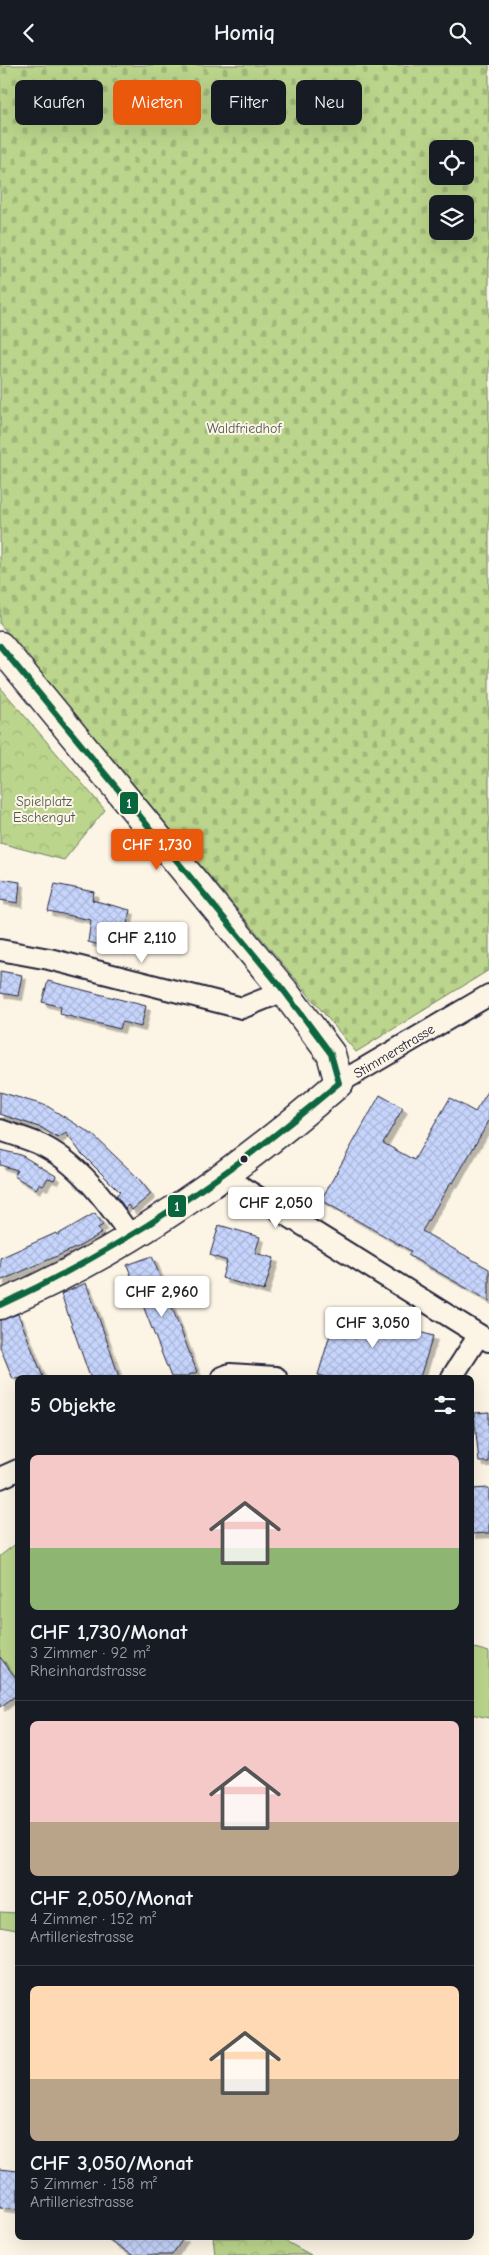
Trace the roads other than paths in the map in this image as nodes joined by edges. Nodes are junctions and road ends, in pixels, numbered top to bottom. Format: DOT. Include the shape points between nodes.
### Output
graph roads {
  1 [pos="0,646"];
  2 [pos="0,950"];
  3 [pos="284,991"];
  4 [pos="489,995"];
  5 [pos="339,1083"];
  6 [pos="0,1131"];
  7 [pos="224,1176"];
  8 [pos="132,1238"];
  9 [pos="0,1305"];
  10 [pos="484,1338"];
  11 [pos="227,1375"];
  12 [pos="245,1375"];
  13 [pos="454,1375"];
  14 [pos="15,1471"];
  15 [pos="0,1477"];
  1 -- 3 [label="street"];
  2 -- 3 [label="street" via="49,959 242,1008"];
  3 -- 5 [label="street" via="331,1054"];
  4 -- 5 [label="street, Stimmerstrasse"];
  5 -- 7 [label="street, Stimmerstrasse"];
  6 -- 8 [label="street" via="38,1144 70,1165 109,1205"];
  7 -- 8 [label="street, Stimmerstrasse"];
  7 -- 10 [label="street"];
  8 -- 9 [label="street, Stimmerstrasse" via="79,1268"];
  10 -- 13 [label="street"];
  11 -- 12 [label="street"];
  14 -- 15 [label="street"];
}
